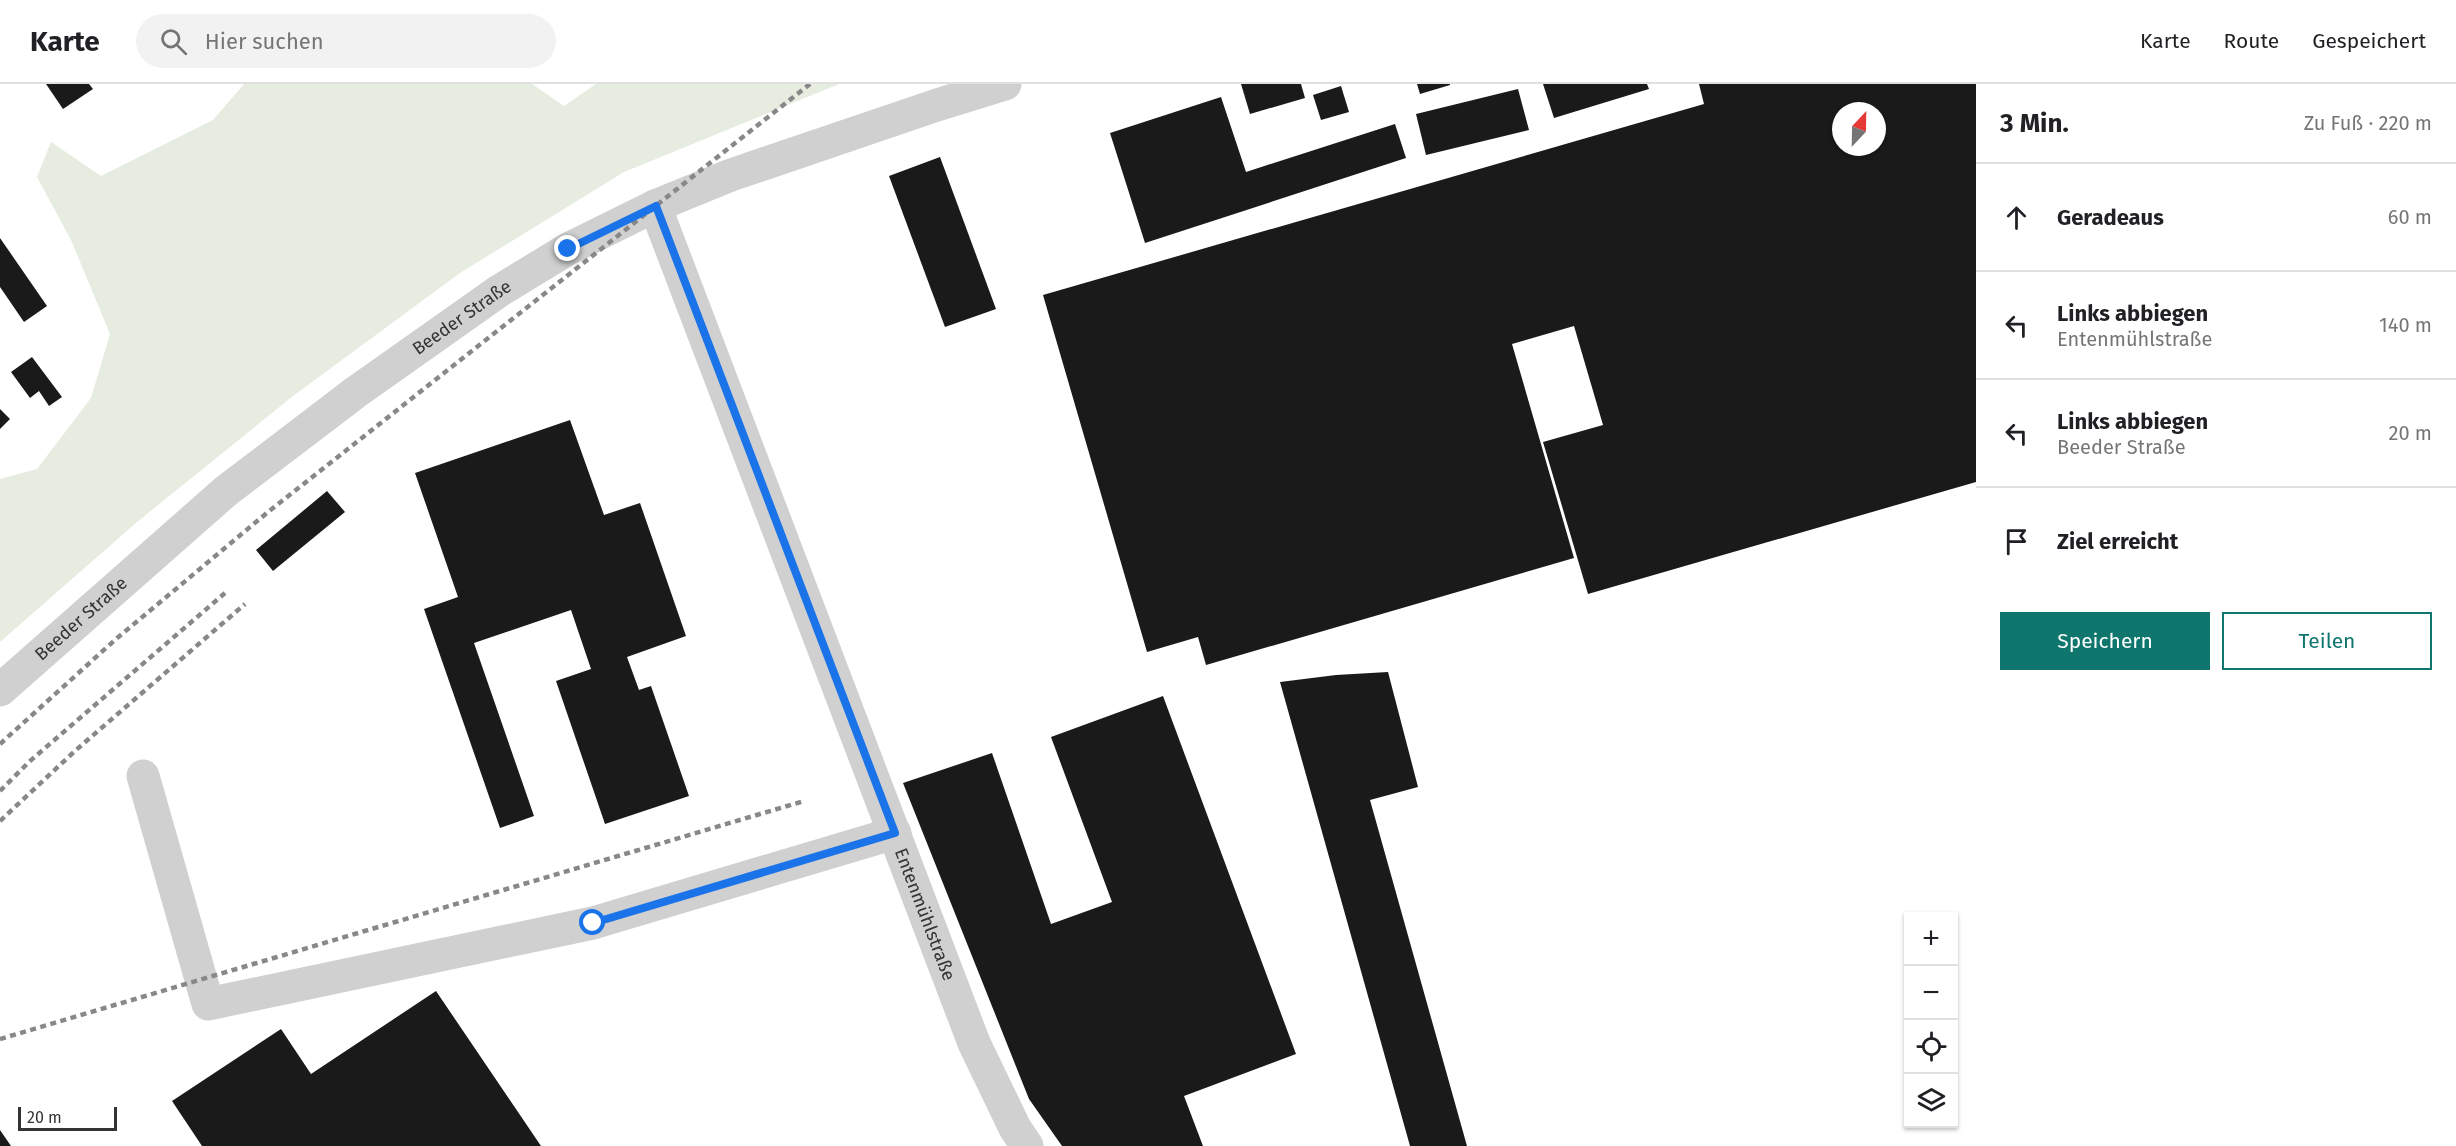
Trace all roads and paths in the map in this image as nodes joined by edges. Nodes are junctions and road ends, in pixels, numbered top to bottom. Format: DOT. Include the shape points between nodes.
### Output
graph roads {
  1 [pos="1005,84"];
  2 [pos="656,206"];
  3 [pos="0,690"];
  4 [pos="144,776"];
  5 [pos="895,833"];
  6 [pos="1027,1146"];
  1 -- 2 [label="street, Beeder Straße" via="731,175"];
  2 -- 3 [label="street, Beeder Straße" via="568,249 499,291 356,392 226,491"];
  2 -- 5 [label="street, Entenmühlstraße"];
  4 -- 5 [label="street" via="208,1004 593,923"];
  5 -- 6 [label="street, Entenmühlstraße" via="974,1043"];
}
